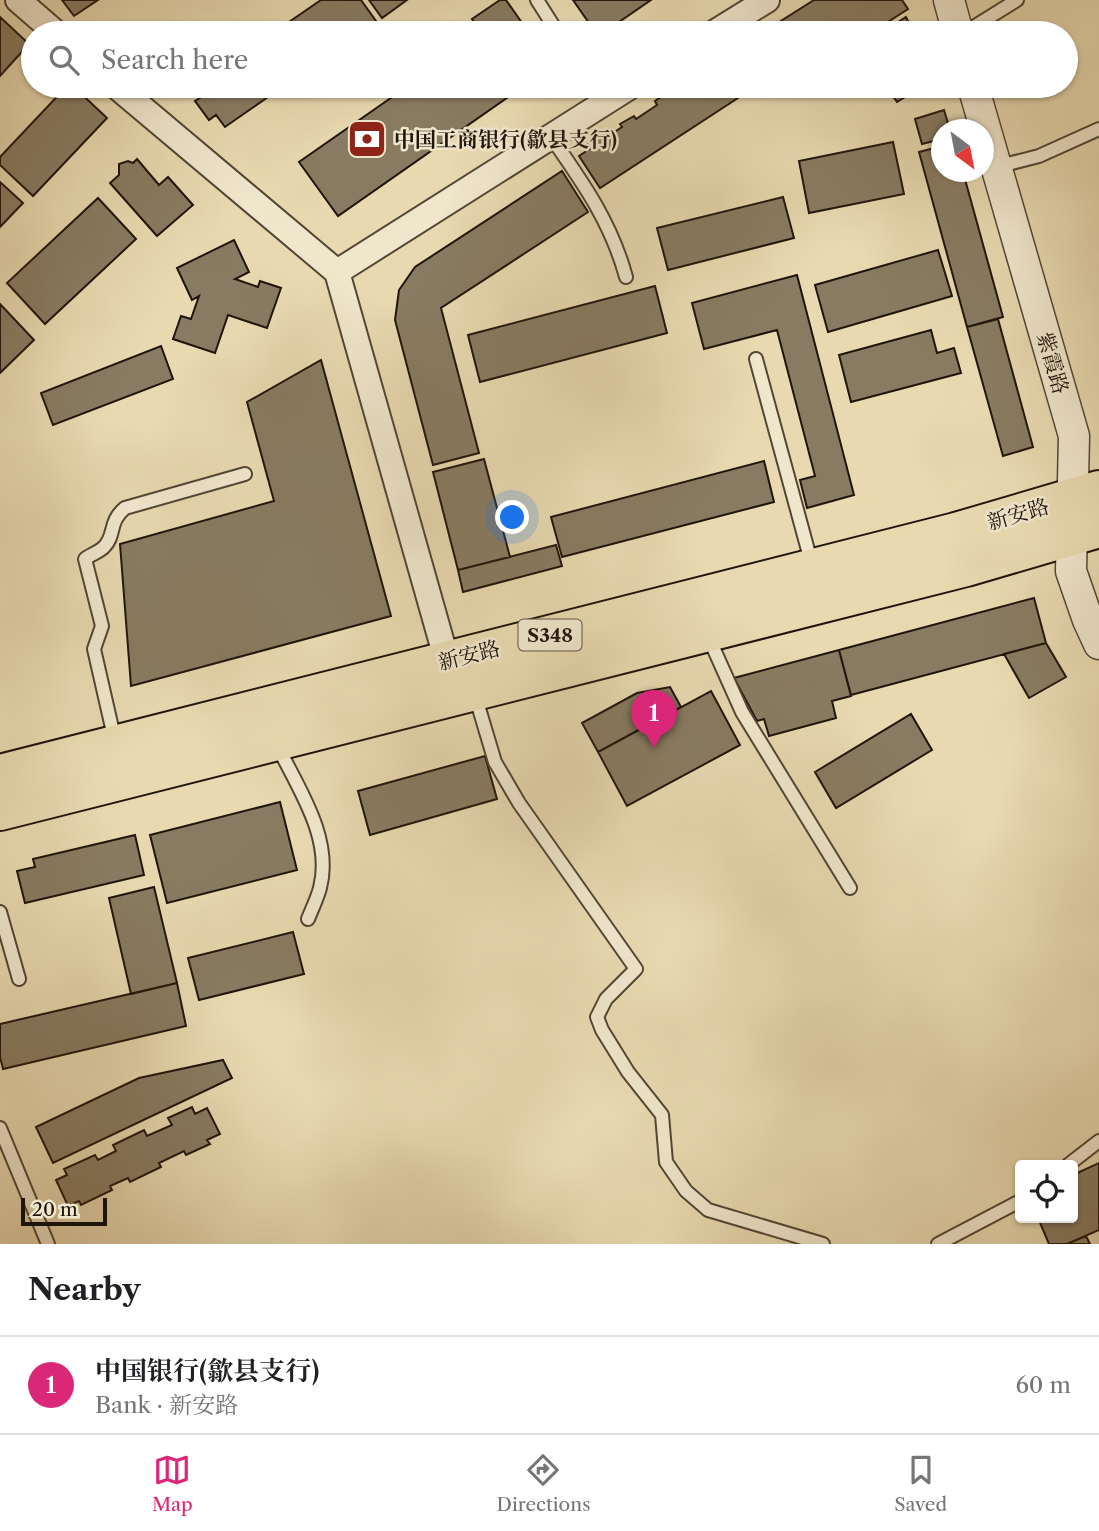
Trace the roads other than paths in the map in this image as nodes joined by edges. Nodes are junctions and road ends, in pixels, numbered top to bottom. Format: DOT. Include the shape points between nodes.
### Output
graph roads {
  1 [pos="18,0"];
  2 [pos="537,0"];
  3 [pos="766,0"];
  4 [pos="949,0"];
  5 [pos="1017,0"];
  6 [pos="42,21"];
  7 [pos="550,21"];
  8 [pos="733,21"];
  9 [pos="955,21"];
  10 [pos="983,21"];
  11 [pos="130,98"];
  12 [pos="593,98"];
  13 [pos="976,98"];
  14 [pos="1099,129"];
  15 [pos="551,137"];
  16 [pos="996,167"];
  17 [pos="337,272"];
  18 [pos="626,277"];
  19 [pos="756,359"];
  20 [pos="245,474"];
  21 [pos="1086,494"];
  22 [pos="1085,532"];
  23 [pos="813,568"];
  24 [pos="706,633"];
  25 [pos="1099,644"];
  26 [pos="447,661"];
  27 [pos="474,692"];
  28 [pos="275,741"];
  29 [pos="116,744"];
  30 [pos="0,774"];
  31 [pos="0,811"];
  32 [pos="850,888"];
  33 [pos="0,912"];
  34 [pos="308,919"];
  35 [pos="19,979"];
  36 [pos="0,1128"];
  37 [pos="1099,1141"];
  38 [pos="1074,1160"];
  39 [pos="1015,1204"];
  40 [pos="48,1244"];
  41 [pos="823,1244"];
  42 [pos="938,1244"];
  1 -- 6 [label="street"];
  2 -- 7 [label="lane"];
  3 -- 8 [label="street"];
  4 -- 9 [label="street"];
  5 -- 10 [label="lane"];
  11 -- 17 [label="street"];
  12 -- 15 [label="street"];
  13 -- 16 [label="street, 紫霞路"];
  14 -- 16 [label="lane" via="1039,156"];
  15 -- 17 [label="street"];
  15 -- 18 [label="lane" via="598,206"];
  16 -- 21 [label="street, 紫霞路" via="1074,436"];
  17 -- 26 [label="street"];
  19 -- 23 [label="lane"];
  20 -- 29 [label="lane" via="125,508 117,515 104,548 85,559 102,626 93,649"];
  21 -- 22 [label="street, 紫霞路"];
  21 -- 23 [label="main road, 新安路 / S348"];
  22 -- 24 [label="main road, 新安路 / S348"];
  22 -- 25 [label="street, 紫霞路" via="1071,571"];
  23 -- 26 [label="main road, 新安路 / S348"];
  24 -- 27 [label="main road, 新安路 / S348"];
  24 -- 32 [label="lane" via="742,712"];
  26 -- 29 [label="main road, 新安路 / S348"];
  27 -- 28 [label="main road, 新安路 / S348"];
  27 -- 41 [label="lane" via="495,762 513,793 636,969 606,999 597,1017 628,1072 662,1115 666,1162 686,1191 708,1210"];
  28 -- 31 [label="main road, 新安路 / S348"];
  28 -- 34 [label="lane" via="319,833 323,857 320,887"];
  29 -- 30 [label="main road, 新安路 / S348"];
  33 -- 35 [label="lane"];
  36 -- 40 [label="lane"];
  37 -- 38 [label="lane"];
  39 -- 42 [label="lane"];
}
